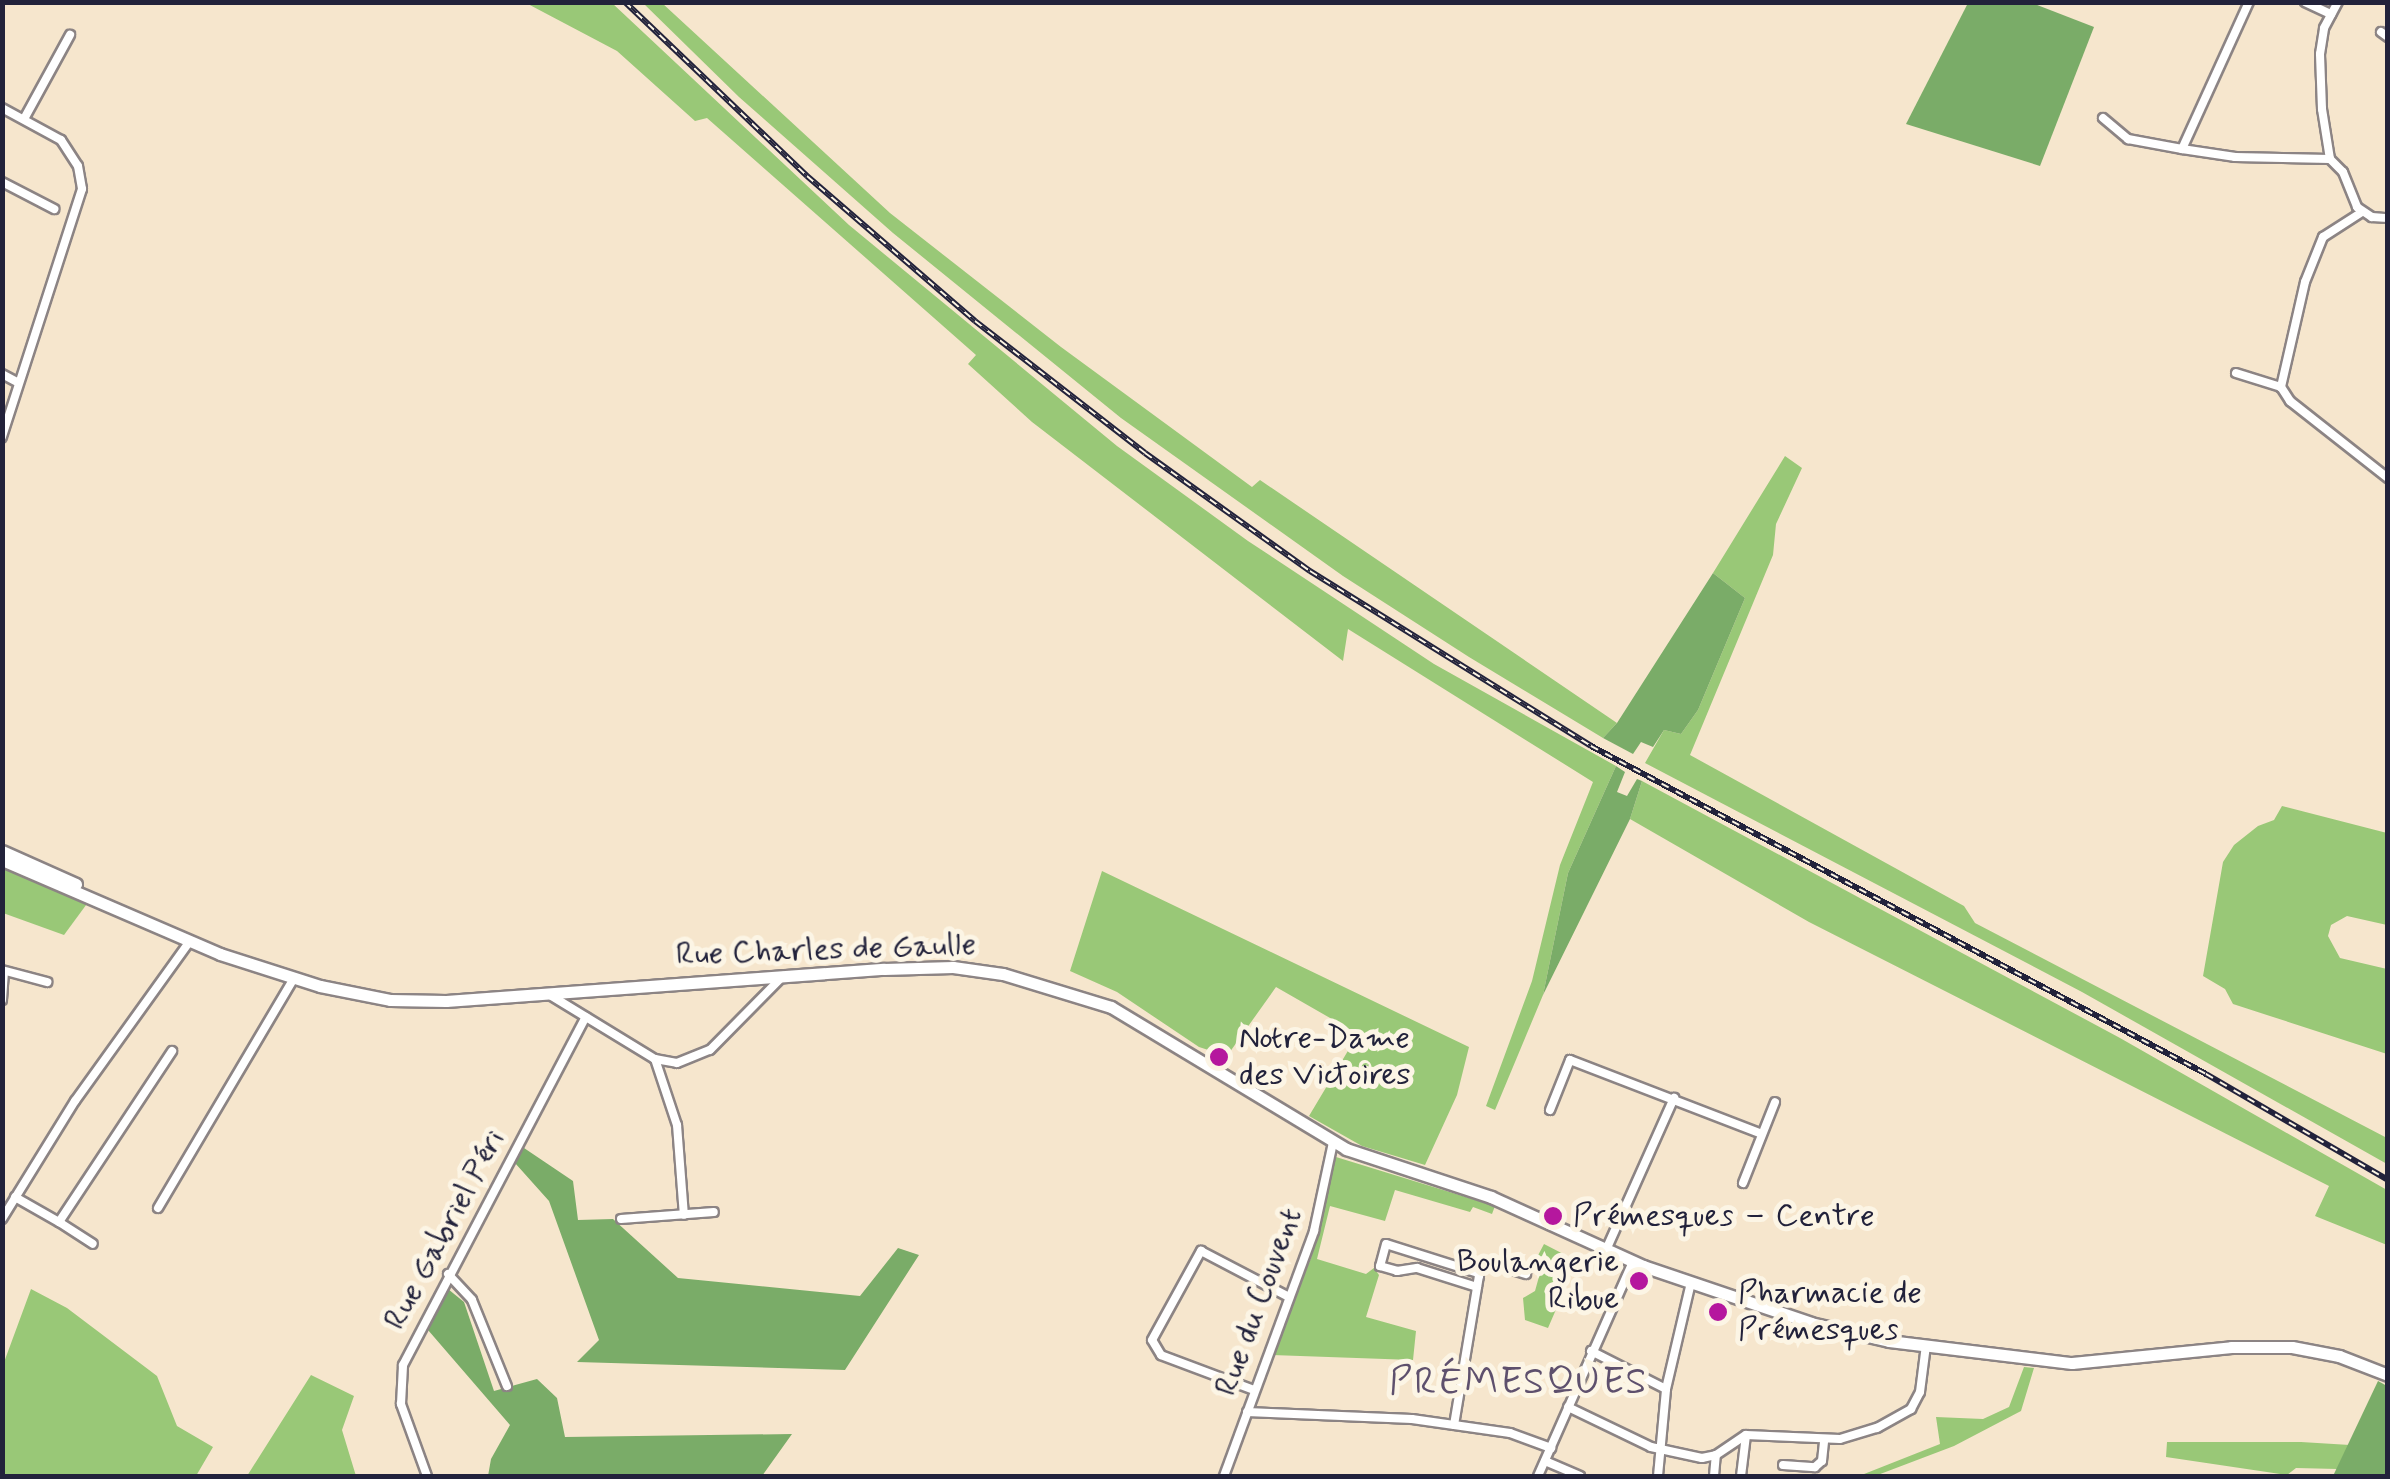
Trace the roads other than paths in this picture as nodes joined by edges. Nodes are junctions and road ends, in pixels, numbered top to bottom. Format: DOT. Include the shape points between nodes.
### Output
graph roads {
  1 [pos="2249,2"];
  2 [pos="2305,2"];
  3 [pos="2338,2"];
  4 [pos="2332,14"];
  5 [pos="70,34"];
  6 [pos="2,108"];
  7 [pos="2102,118"];
  8 [pos="24,119"];
  9 [pos="2182,150"];
  10 [pos="2330,159"];
  11 [pos="2,182"];
  12 [pos="54,210"];
  13 [pos="2362,212"];
  14 [pos="2388,218"];
  15 [pos="2236,373"];
  16 [pos="2,374"];
  17 [pos="18,382"];
  18 [pos="2281,388"];
  19 [pos="2,437"];
  20 [pos="2388,478"];
  21 [pos="2,851"];
  22 [pos="2,860"];
  23 [pos="100,900"];
  24 [pos="190,941"];
  25 [pos="3,972"];
  26 [pos="782,976"];
  27 [pos="294,978"];
  28 [pos="47,982"];
  29 [pos="547,994"];
  30 [pos="2,1000"];
  31 [pos="586,1016"];
  32 [pos="172,1051"];
  33 [pos="655,1059"];
  34 [pos="1674,1098"];
  35 [pos="1775,1102"];
  36 [pos="1550,1110"];
  37 [pos="1759,1132"];
  38 [pos="1333,1142"];
  39 [pos="1743,1182"];
  40 [pos="15,1197"];
  41 [pos="158,1208"];
  42 [pos="714,1212"];
  43 [pos="684,1215"];
  44 [pos="2,1219"];
  45 [pos="621,1219"];
  46 [pos="59,1222"];
  47 [pos="93,1244"];
  48 [pos="1606,1250"];
  49 [pos="1633,1262"];
  50 [pos="1474,1269"];
  51 [pos="448,1274"];
  52 [pos="1526,1274"];
  53 [pos="1691,1282"];
  54 [pos="1477,1287"];
  55 [pos="1289,1297"];
  56 [pos="1926,1345"];
  57 [pos="1591,1351"];
  58 [pos="2387,1375"];
  59 [pos="507,1386"];
  60 [pos="1666,1389"];
  61 [pos="1254,1390"];
  62 [pos="1568,1407"];
  63 [pos="1247,1412"];
  64 [pos="1454,1425"];
  65 [pos="1746,1435"];
  66 [pos="1824,1441"];
  67 [pos="1551,1448"];
  68 [pos="1660,1450"];
  69 [pos="1716,1454"];
  70 [pos="1546,1460"];
  71 [pos="1783,1466"];
  72 [pos="427,1476"];
  73 [pos="1224,1476"];
  74 [pos="1538,1476"];
  75 [pos="1580,1476"];
  76 [pos="1658,1476"];
  77 [pos="1714,1476"];
  78 [pos="1741,1476"];
  1 -- 9 [label="street"];
  2 -- 4 [label="street"];
  3 -- 4 [label="street"];
  4 -- 10 [label="street" via="2320,64"];
  5 -- 8 [label="street"];
  6 -- 8 [label="street"];
  7 -- 9 [label="street" via="2128,139"];
  8 -- 17 [label="street" via="66,145 82,189"];
  9 -- 10 [label="street"];
  10 -- 13 [label="street"];
  11 -- 12 [label="street"];
  13 -- 14 [label="street"];
  13 -- 18 [label="street" via="2323,237"];
  15 -- 18 [label="street"];
  16 -- 17 [label="street"];
  17 -- 19 [label="street"];
  18 -- 20 [label="street"];
  21 -- 23 [label="street, Rue Charles de Gaulle" via="56,872"];
  22 -- 23 [label="street, Rue Charles de Gaulle"];
  23 -- 24 [label="street, Rue Charles de Gaulle"];
  24 -- 27 [label="street, Rue Charles de Gaulle"];
  24 -- 40 [label="street"];
  25 -- 28 [label="street"];
  25 -- 30 [label="street"];
  26 -- 29 [label="street, Rue Charles de Gaulle"];
  26 -- 33 [label="street" via="704,1054 676,1063"];
  26 -- 38 [label="street, Rue Charles de Gaulle" via="954,967 1080,994"];
  27 -- 29 [label="street, Rue Charles de Gaulle" via="358,996 416,1002"];
  27 -- 41 [label="street"];
  29 -- 31 [label="street"];
  31 -- 33 [label="street"];
  31 -- 51 [label="street, Rue Gabriel Péri"];
  32 -- 46 [label="street"];
  33 -- 43 [label="street" via="679,1134"];
  34 -- 36 [label="street" via="1570,1060"];
  34 -- 37 [label="street"];
  34 -- 48 [label="street"];
  35 -- 37 [label="street"];
  37 -- 39 [label="street"];
  38 -- 48 [label="street, Rue Charles de Gaulle" via="1491,1197"];
  38 -- 55 [label="street, Rue du Couvent" via="1318,1217"];
  40 -- 44 [label="street"];
  40 -- 46 [label="street"];
  42 -- 43 [label="street"];
  43 -- 45 [label="street"];
  46 -- 47 [label="street"];
  48 -- 49 [label="street, Rue Charles de Gaulle"];
  49 -- 53 [label="street, Rue Charles de Gaulle"];
  49 -- 57 [label="street"];
  50 -- 52 [label="street" via="1486,1262"];
  50 -- 54 [label="street"];
  50 -- 54 [label="street" via="1386,1244 1380,1266 1418,1268"];
  51 -- 59 [label="street" via="472,1300"];
  51 -- 72 [label="street, Rue Gabriel Péri" via="400,1380 403,1411"];
  53 -- 56 [label="street, Rue Charles de Gaulle" via="1825,1327"];
  53 -- 60 [label="street"];
  54 -- 64 [label="street"];
  55 -- 61 [label="street, Rue du Couvent"];
  55 -- 61 [label="street" via="1201,1251 1152,1340 1160,1355"];
  56 -- 58 [label="street, Rue Charles de Gaulle" via="2072,1363 2292,1346"];
  56 -- 66 [label="street" via="1920,1392 1907,1414 1862,1434"];
  57 -- 60 [label="street"];
  57 -- 62 [label="street"];
  60 -- 68 [label="street"];
  61 -- 63 [label="street, Rue du Couvent"];
  62 -- 67 [label="street"];
  62 -- 68 [label="street"];
  63 -- 64 [label="street"];
  63 -- 73 [label="street, Rue du Couvent"];
  64 -- 67 [label="street" via="1517,1434"];
  65 -- 66 [label="street"];
  65 -- 69 [label="street"];
  65 -- 78 [label="street"];
  66 -- 71 [label="street" via="1815,1468"];
  67 -- 70 [label="street"];
  68 -- 69 [label="street"];
  68 -- 76 [label="street"];
  69 -- 77 [label="street"];
  70 -- 74 [label="street"];
  70 -- 75 [label="street"];
}
